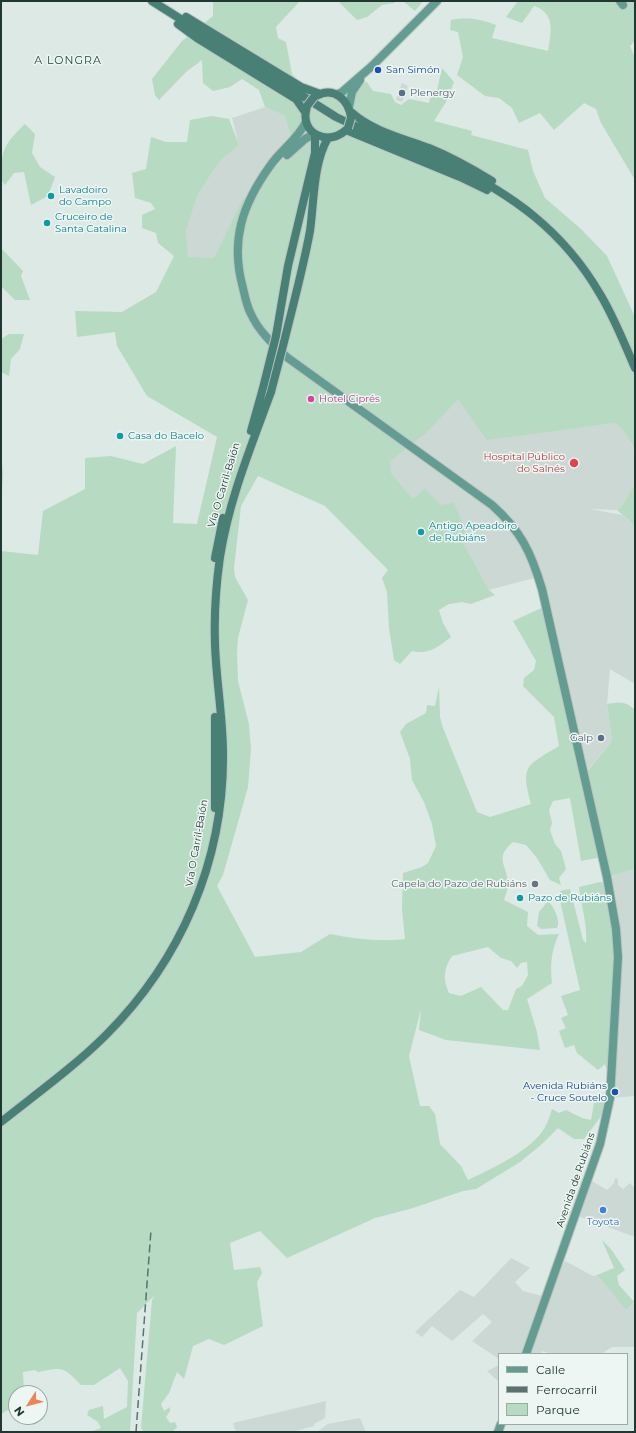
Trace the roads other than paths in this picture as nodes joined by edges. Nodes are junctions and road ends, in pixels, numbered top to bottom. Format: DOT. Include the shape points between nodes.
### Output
graph roads {
  1 [pos="145,1"];
  2 [pos="152,1"];
  3 [pos="156,1"];
  4 [pos="437,1"];
  5 [pos="372,66"];
  6 [pos="337,94"];
  7 [pos="317,96"];
  8 [pos="306,109"];
  9 [pos="350,112"];
  10 [pos="306,122"];
  11 [pos="347,129"];
  12 [pos="315,134"];
  13 [pos="328,138"];
  14 [pos="258,184"];
  15 [pos="527,209"];
  16 [pos="626,349"];
  17 [pos="635,368"];
  18 [pos="267,390"];
  19 [pos="1,1122"];
  20 [pos="526,1353"];
  1 -- 8 [label="highway" via="197,38 296,99"];
  2 -- 15 [label="highway" via="336,117 448,164 489,184"];
  3 -- 7 [label="highway"];
  4 -- 5 [label="main road"];
  5 -- 6 [label="main road"];
  5 -- 9 [label="main road" via="352,92"];
  6 -- 7 [label="highway" via="326,92"];
  6 -- 9 [label="highway" via="344,99"];
  7 -- 8 [label="highway, bridge"];
  8 -- 10 [label="highway"];
  9 -- 11 [label="highway, bridge"];
  9 -- 16 [label="highway" via="376,128 463,163 509,192 551,224 593,276 620,326"];
  10 -- 12 [label="highway"];
  10 -- 14 [label="main road"];
  11 -- 13 [label="highway" via="338,136"];
  11 -- 15 [label="highway" via="460,177"];
  12 -- 13 [label="highway"];
  12 -- 14 [label="main road" via="304,139 288,153"];
  12 -- 18 [label="highway, Vía O Carril-Baión, bridge" via="315,153 288,266"];
  13 -- 18 [label="highway, Vía O Carril-Baión, bridge" via="319,162 310,230 284,342"];
  14 -- 20 [label="main road, Avenida de Rubiáns" via="242,219 237,256 238,273 245,296 251,314 260,328 271,343 303,370 492,505 506,518 519,533 535,566 551,628 607,877 618,957 610,1098 600,1144"];
  15 -- 16 [label="highway" via="559,238 578,261 600,294"];
  16 -- 17 [label="highway"];
  18 -- 19 [label="highway, Vía O Carril-Baión" via="240,473 220,558 215,643 223,787 212,851 204,880 172,951 123,1017 84,1055"];
}
